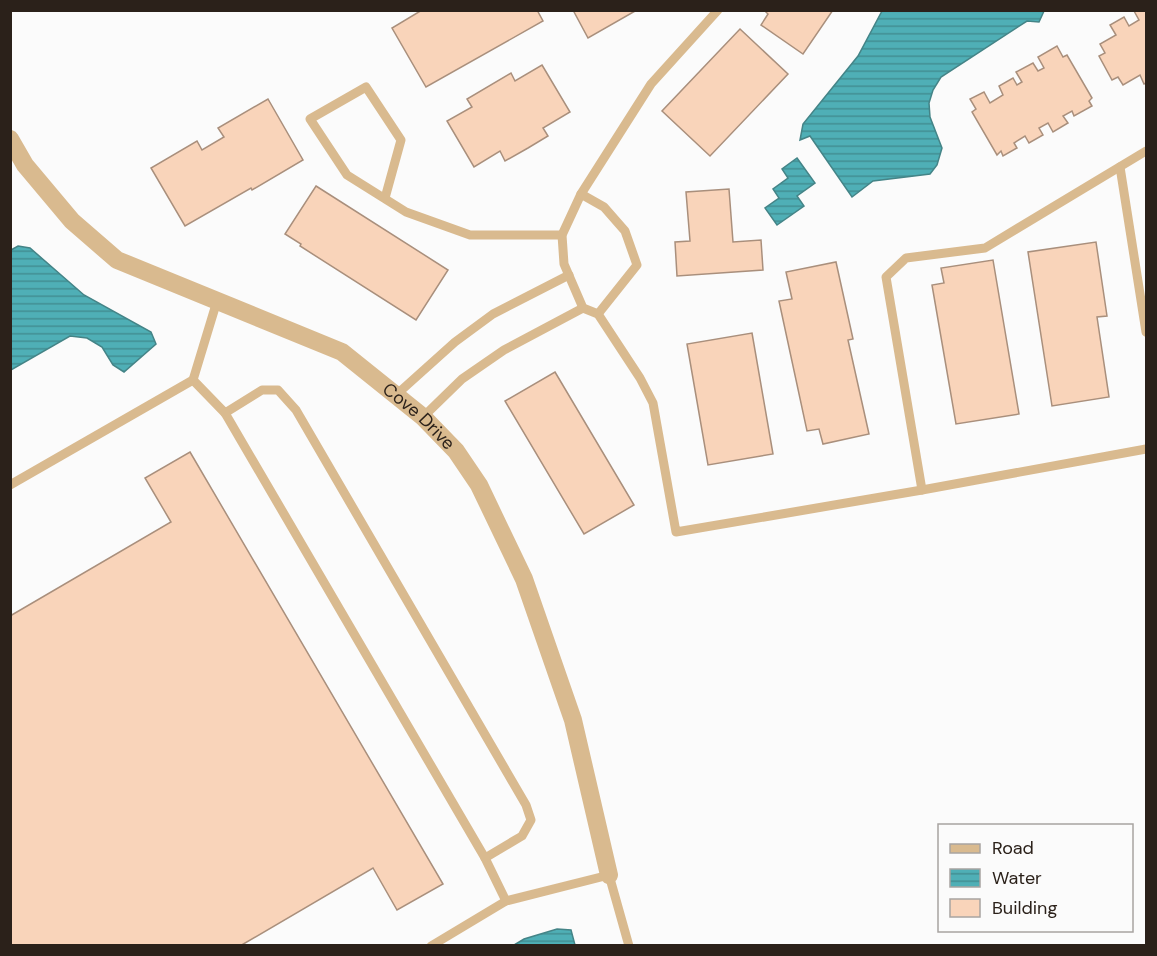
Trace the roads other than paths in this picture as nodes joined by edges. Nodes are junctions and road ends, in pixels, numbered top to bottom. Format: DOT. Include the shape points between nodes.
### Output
graph roads {
  1 [pos="718,10"];
  2 [pos="10,139"];
  3 [pos="1146,151"];
  4 [pos="1120,167"];
  5 [pos="581,195"];
  6 [pos="385,198"];
  7 [pos="562,235"];
  8 [pos="569,275"];
  9 [pos="217,301"];
  10 [pos="583,308"];
  11 [pos="598,314"];
  12 [pos="1146,332"];
  13 [pos="193,380"];
  14 [pos="396,395"];
  15 [pos="225,413"];
  16 [pos="423,417"];
  17 [pos="1146,449"];
  18 [pos="10,485"];
  19 [pos="922,490"];
  20 [pos="484,858"];
  21 [pos="609,875"];
  22 [pos="506,902"];
  23 [pos="431,945"];
  24 [pos="629,945"];
  1 -- 5 [label="lane" via="651,84"];
  2 -- 9 [label="street, Cove Drive" via="25,165 72,221 117,260"];
  3 -- 4 [label="lane"];
  4 -- 12 [label="lane"];
  4 -- 19 [label="lane" via="985,248 906,258 886,277"];
  5 -- 7 [label="lane"];
  5 -- 11 [label="lane" via="604,207 625,231 637,265"];
  6 -- 6 [label="lane" via="347,175 310,119 366,87 401,140"];
  6 -- 7 [label="lane" via="406,212 470,235"];
  7 -- 8 [label="lane" via="564,264"];
  8 -- 10 [label="lane"];
  8 -- 14 [label="lane" via="493,314"];
  9 -- 13 [label="lane"];
  9 -- 14 [label="street, Cove Drive" via="342,352"];
  10 -- 11 [label="lane"];
  10 -- 16 [label="lane" via="504,350 462,379"];
  11 -- 19 [label="lane" via="653,403 676,532"];
  13 -- 15 [label="lane"];
  13 -- 18 [label="lane"];
  14 -- 16 [label="street, Cove Drive"];
  15 -- 20 [label="lane"];
  15 -- 20 [label="lane" via="262,390 278,390 296,410 526,805 531,820 522,836"];
  16 -- 21 [label="street, Cove Drive" via="456,451 479,485 524,579 573,720"];
  17 -- 19 [label="lane"];
  20 -- 22 [label="lane"];
  21 -- 22 [label="lane"];
  21 -- 24 [label="lane"];
  22 -- 23 [label="lane"];
}
